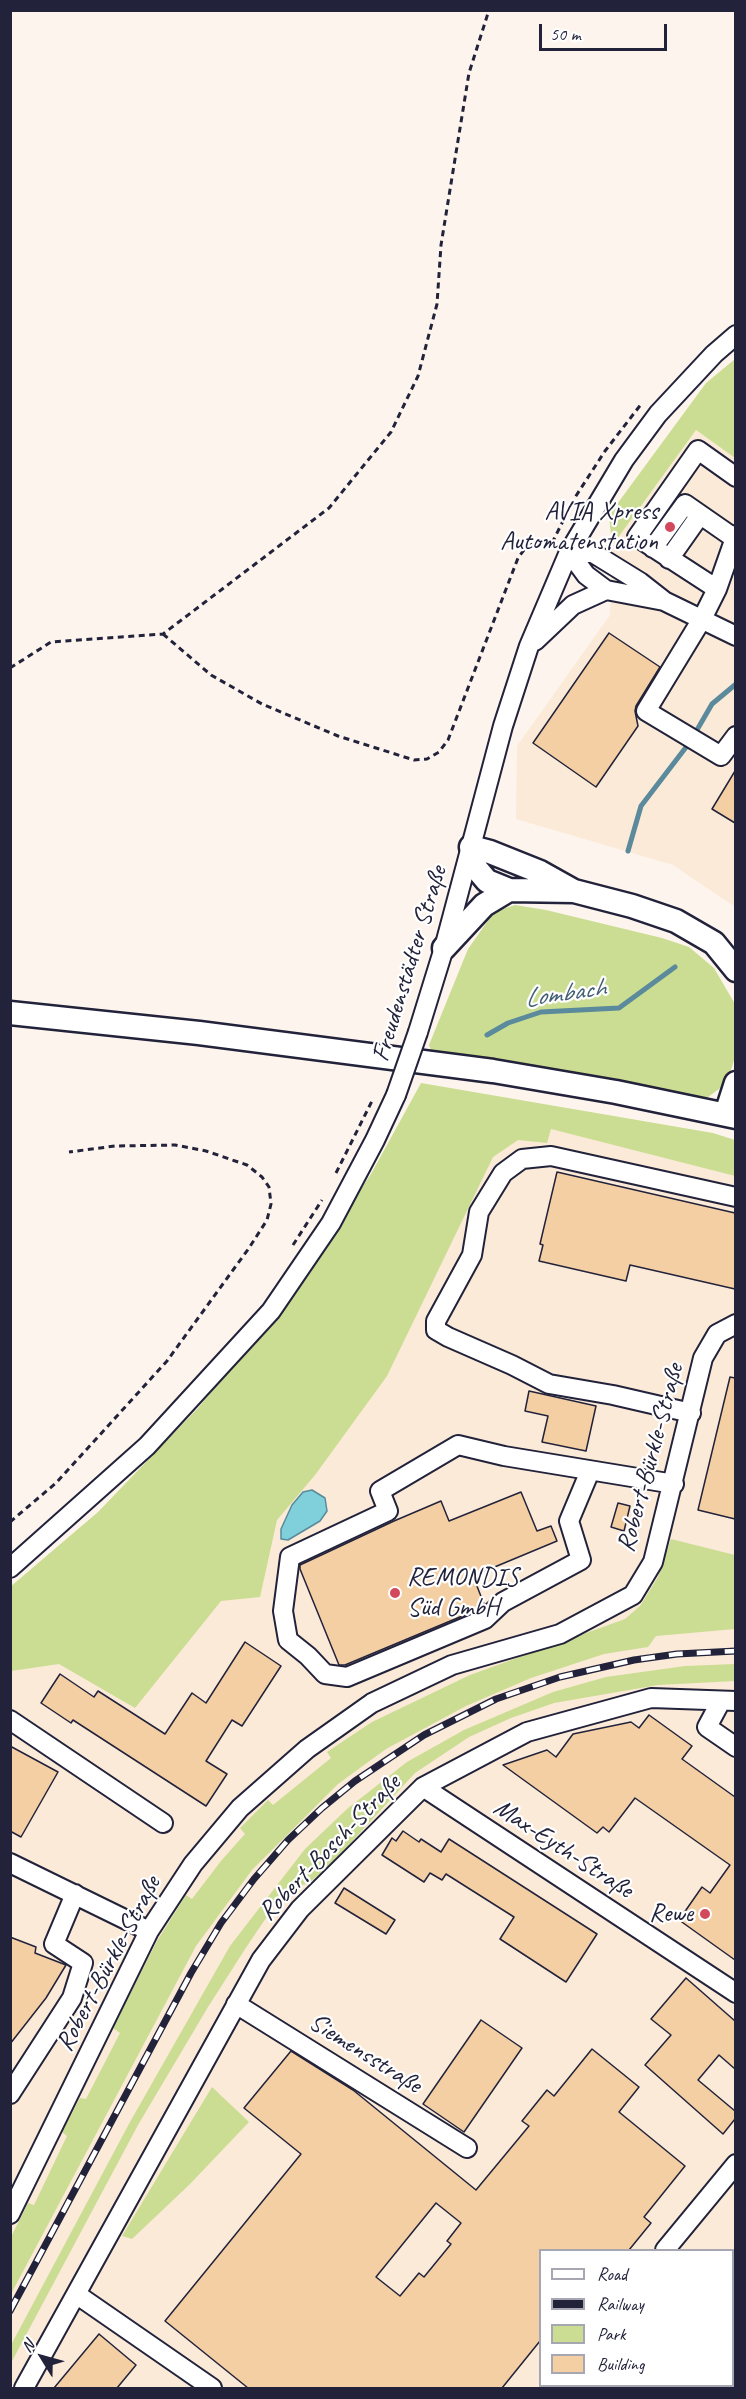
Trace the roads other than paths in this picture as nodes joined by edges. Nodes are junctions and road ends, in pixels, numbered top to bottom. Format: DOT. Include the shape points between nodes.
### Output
graph roads {
  1 [pos="735,335"];
  2 [pos="735,477"];
  3 [pos="668,492"];
  4 [pos="685,504"];
  5 [pos="700,515"];
  6 [pos="735,536"];
  7 [pos="653,548"];
  8 [pos="568,552"];
  9 [pos="669,559"];
  10 [pos="717,589"];
  11 [pos="606,590"];
  12 [pos="664,602"];
  13 [pos="702,619"];
  14 [pos="735,636"];
  15 [pos="529,646"];
  16 [pos="735,736"];
  17 [pos="471,848"];
  18 [pos="509,890"];
  19 [pos="574,891"];
  20 [pos="444,948"];
  21 [pos="735,970"];
  22 [pos="10,1012"];
  23 [pos="735,1083"];
  24 [pos="731,1115"];
  25 [pos="735,1197"];
  26 [pos="735,1324"];
  27 [pos="691,1413"];
  28 [pos="590,1471"];
  29 [pos="674,1484"];
  30 [pos="10,1568"];
  31 [pos="728,1701"];
  32 [pos="10,1720"];
  33 [pos="735,1747"];
  34 [pos="423,1787"];
  35 [pos="163,1823"];
  36 [pos="15,1867"];
  37 [pos="75,1894"];
  38 [pos="149,1931"];
  39 [pos="735,1994"];
  40 [pos="236,2004"];
  41 [pos="10,2094"];
  42 [pos="467,2148"];
  43 [pos="735,2164"];
  44 [pos="10,2214"];
  45 [pos="666,2249"];
  46 [pos="76,2294"];
  47 [pos="24,2388"];
  48 [pos="212,2388"];
  1 -- 8 [label="street, Freudenstädter Straße" via="658,414 624,460"];
  2 -- 3 [label="street" via="698,450"];
  3 -- 4 [label="street"];
  3 -- 7 [label="street" via="637,537"];
  4 -- 5 [label="street"];
  4 -- 7 [label="street"];
  5 -- 6 [label="street"];
  5 -- 9 [label="street"];
  6 -- 10 [label="street"];
  7 -- 9 [label="street"];
  8 -- 11 [label="street" via="586,576"];
  8 -- 12 [label="street" via="593,553"];
  8 -- 15 [label="street, Freudenstädter Straße"];
  9 -- 10 [label="street"];
  10 -- 13 [label="street"];
  11 -- 12 [label="street"];
  11 -- 15 [label="street" via="573,605"];
  12 -- 13 [label="street"];
  13 -- 14 [label="street"];
  13 -- 16 [label="street" via="646,711 721,756"];
  15 -- 17 [label="street, Freudenstädter Straße"];
  17 -- 18 [label="main road" via="476,868 487,881"];
  17 -- 19 [label="main road" via="540,872"];
  17 -- 20 [label="street, Freudenstädter Straße"];
  18 -- 19 [label="main road"];
  18 -- 20 [label="main road" via="484,904"];
  19 -- 21 [label="main road" via="676,921 714,943"];
  20 -- 30 [label="street, Freudenstädter Straße, bridge" via="396,1095 375,1140 331,1223 271,1311 147,1446"];
  22 -- 24 [label="main road" via="493,1071"];
  23 -- 24 [label="main road"];
  25 -- 27 [label="street" via="551,1156 522,1159 502,1173 479,1212 472,1256 436,1321 436,1330 448,1337 549,1383"];
  26 -- 27 [label="street, Robert-Bürkle-Straße" via="717,1334 704,1358"];
  27 -- 29 [label="street, Robert-Bürkle-Straße"];
  28 -- 28 [label="street" via="568,1521 581,1560 503,1602 485,1619 347,1677 326,1674 288,1640 283,1611 290,1557 388,1511 380,1491 458,1445"];
  28 -- 29 [label="street"];
  29 -- 38 [label="street, Robert-Bürkle-Straße" via="653,1562 633,1595 560,1634 452,1665 372,1703 307,1749 240,1808 193,1864"];
  31 -- 33 [label="street" via="707,1727"];
  31 -- 34 [label="street, Robert-Bosch-Straße" via="651,1698 527,1732"];
  32 -- 35 [label="street"];
  34 -- 39 [label="street, Max-Eyth-Straße" via="614,1906"];
  34 -- 40 [label="street, Robert-Bosch-Straße" via="300,1909 261,1960"];
  36 -- 37 [label="street"];
  37 -- 38 [label="street"];
  37 -- 41 [label="street" via="54,1944 83,1963 72,1998"];
  38 -- 44 [label="street, Robert-Bürkle-Straße"];
  40 -- 42 [label="street, Siemensstraße"];
  40 -- 46 [label="street, Robert-Bosch-Straße"];
  43 -- 45 [label="street"];
  46 -- 47 [label="street, Robert-Bosch-Straße"];
  46 -- 48 [label="street"];
}
